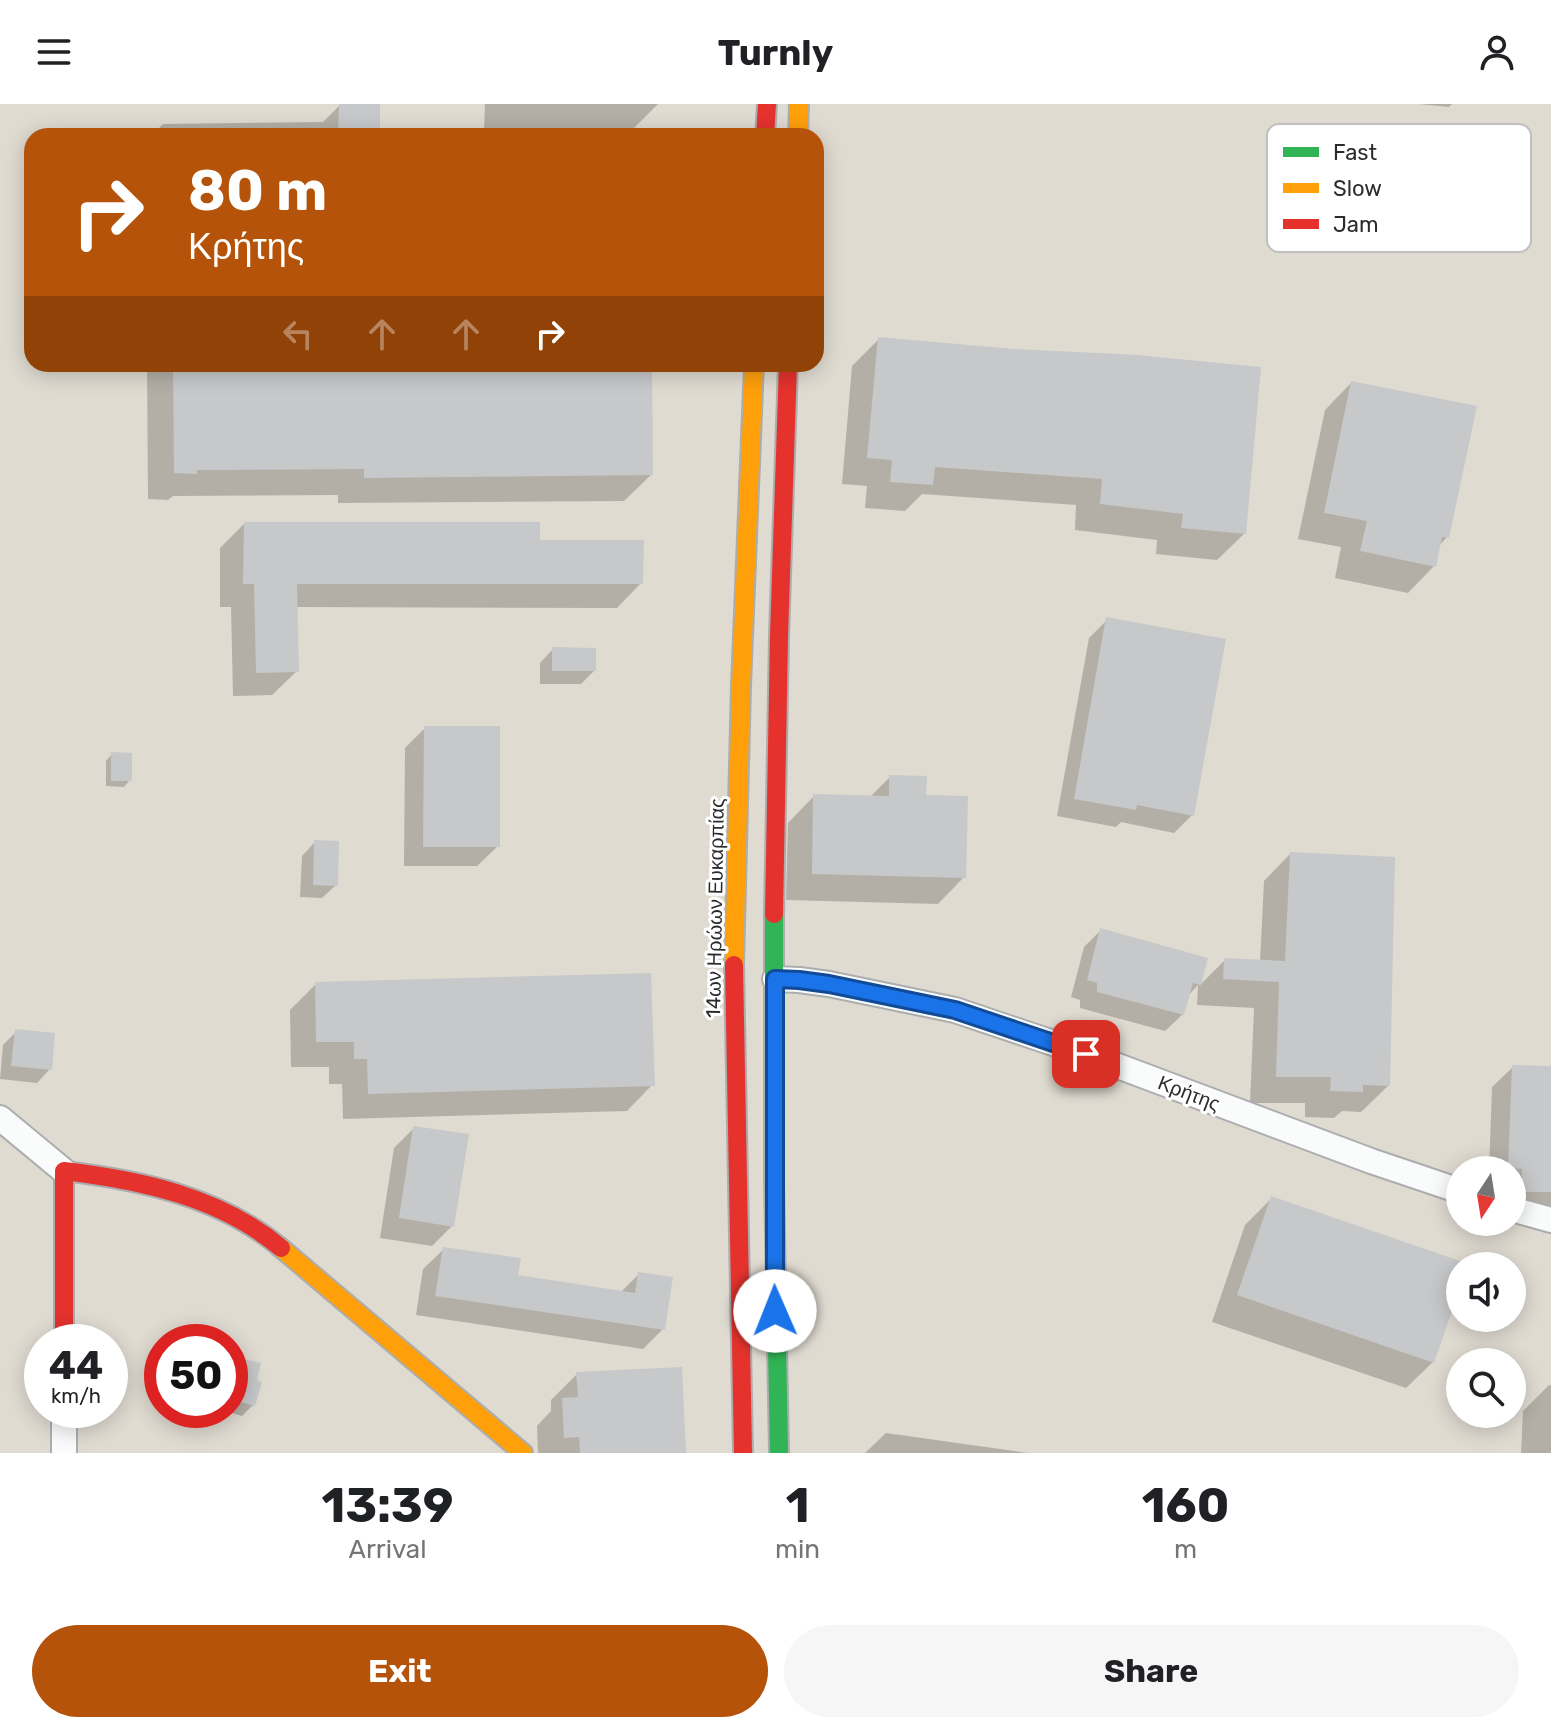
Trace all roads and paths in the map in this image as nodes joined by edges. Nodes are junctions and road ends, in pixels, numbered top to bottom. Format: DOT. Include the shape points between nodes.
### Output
graph roads {
  1 [pos="767,104"];
  2 [pos="799,104"];
  3 [pos="766,128"];
  4 [pos="798,128"];
  5 [pos="754,372"];
  6 [pos="788,372"];
  7 [pos="775,979"];
  8 [pos="0,1118"];
  9 [pos="64,1171"];
  10 [pos="1446,1186"];
  11 [pos="1526,1213"];
  12 [pos="1551,1220"];
  13 [pos="64,1324"];
  14 [pos="64,1428"];
  15 [pos="64,1453"];
  16 [pos="523,1453"];
  17 [pos="743,1453"];
  18 [pos="779,1453"];
  1 -- 3 [label="main road"];
  2 -- 4 [label="main road"];
  5 -- 17 [label="main road, 14ων Ηρώων Ευκαρπίας" via="734,949"];
  6 -- 7 [label="main road"];
  7 -- 10 [label="street, Κρήτης" via="829,984 955,1010"];
  7 -- 18 [label="main road"];
  8 -- 9 [label="street"];
  9 -- 13 [label="main road"];
  9 -- 16 [label="main road" via="182,1195 231,1214 270,1238"];
  11 -- 12 [label="street"];
  14 -- 15 [label="street"];
}
